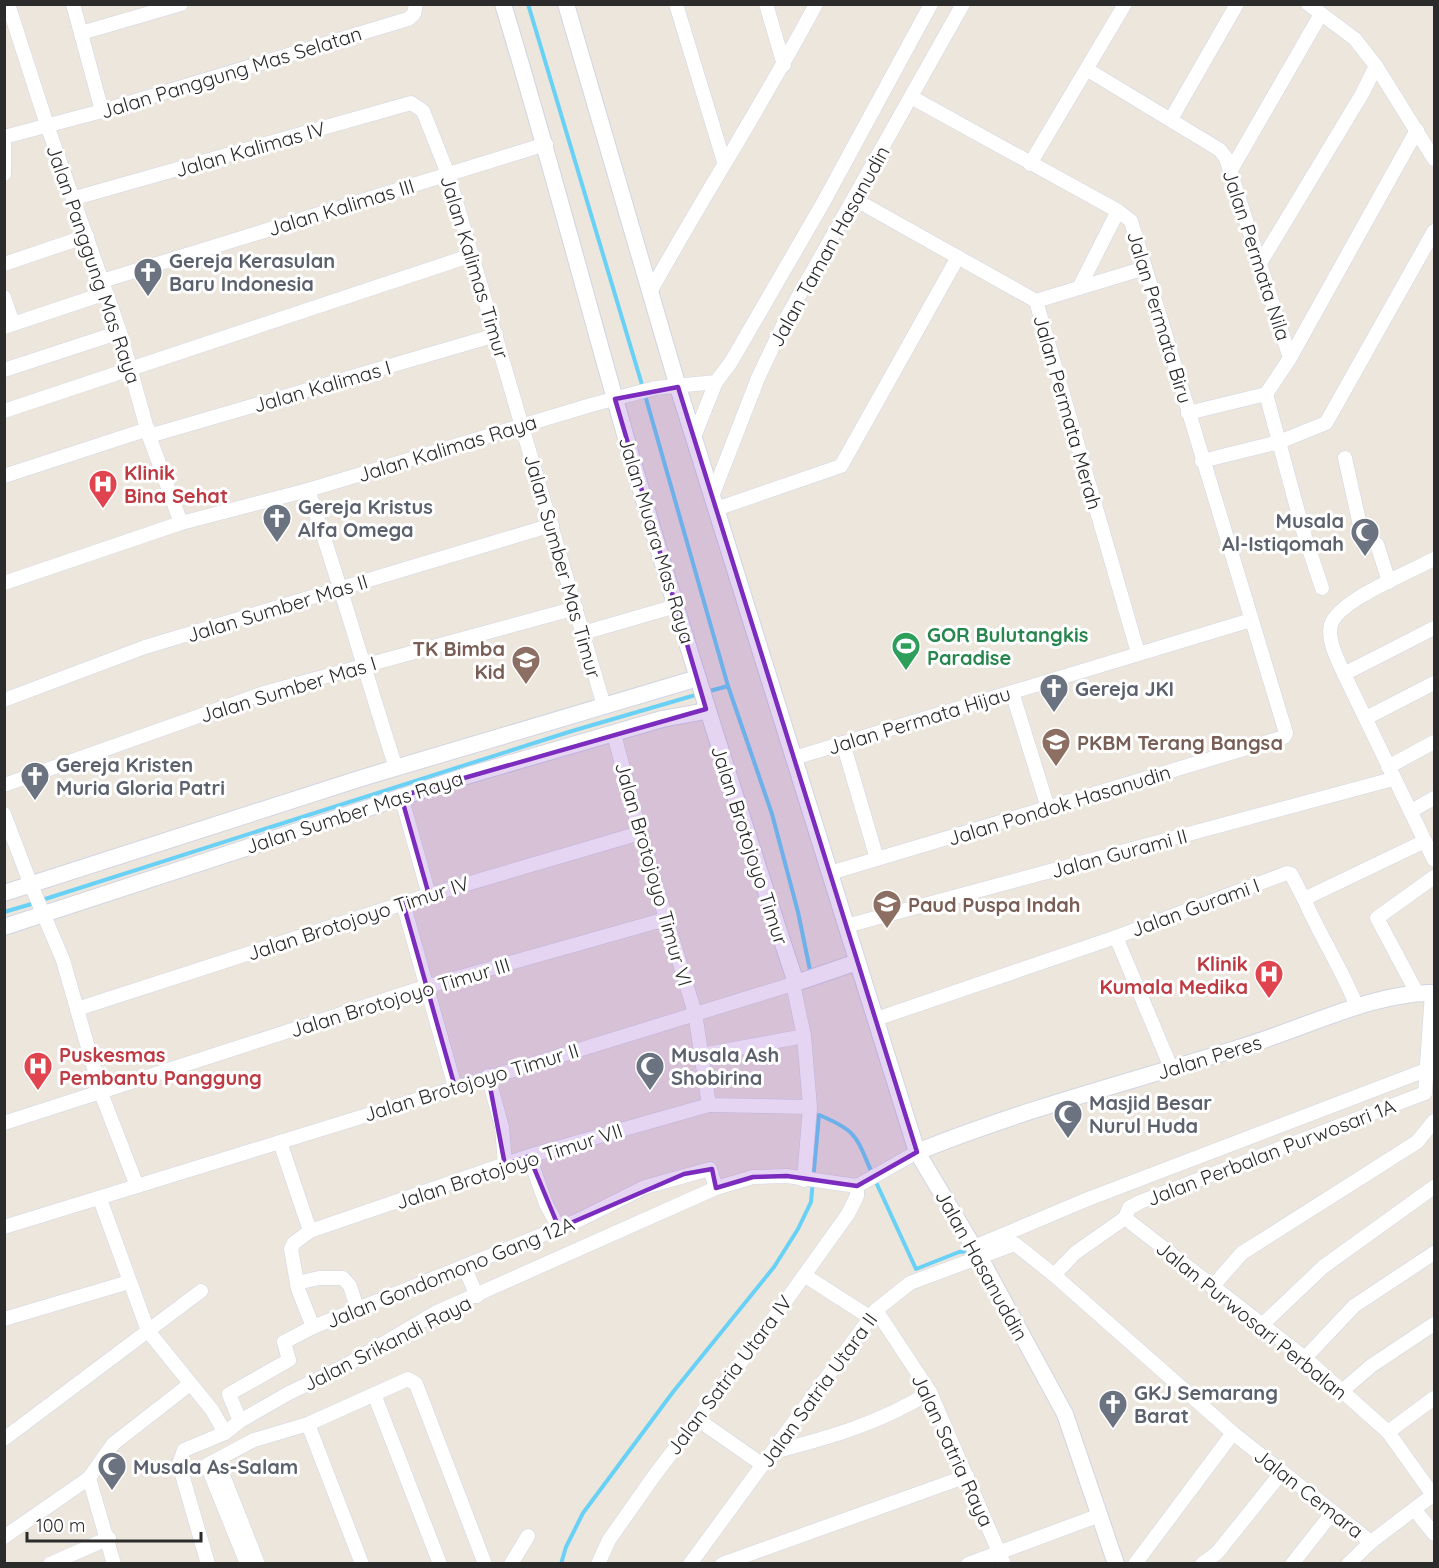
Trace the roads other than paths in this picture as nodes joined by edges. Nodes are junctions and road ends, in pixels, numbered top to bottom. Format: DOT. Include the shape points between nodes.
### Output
graph roads {
  1 [pos="8,4"];
  2 [pos="73,4"];
  3 [pos="181,4"];
  4 [pos="502,4"];
  5 [pos="566,4"];
  6 [pos="676,4"];
  7 [pos="766,4"];
  8 [pos="816,4"];
  9 [pos="931,4"];
  10 [pos="963,4"];
  11 [pos="1125,4"];
  12 [pos="1237,4"];
  13 [pos="1308,4"];
  14 [pos="415,9"];
  15 [pos="1321,14"];
  16 [pos="81,33"];
  17 [pos="784,65"];
  18 [pos="1376,66"];
  19 [pos="1088,70"];
  20 [pos="911,97"];
  21 [pos="102,111"];
  22 [pos="423,111"];
  23 [pos="1171,119"];
  24 [pos="47,125"];
  25 [pos="1417,130"];
  26 [pos="4,138"];
  27 [pos="546,144"];
  28 [pos="1434,159"];
  29 [pos="724,162"];
  30 [pos="1030,164"];
  31 [pos="1231,170"];
  32 [pos="4,174"];
  33 [pos="448,174"];
  34 [pos="75,198"];
  35 [pos="856,200"];
  36 [pos="1118,212"];
  37 [pos="1434,231"];
  38 [pos="87,236"];
  39 [pos="471,255"];
  40 [pos="958,257"];
  41 [pos="4,264"];
  42 [pos="1259,265"];
  43 [pos="1145,268"];
  44 [pos="104,287"];
  45 [pos="1079,288"];
  46 [pos="650,292"];
  47 [pos="4,297"];
  48 [pos="1036,301"];
  49 [pos="9,325"];
  50 [pos="120,332"];
  51 [pos="496,335"];
  52 [pos="1290,358"];
  53 [pos="130,367"];
  54 [pos="4,370"];
  55 [pos="716,382"];
  56 [pos="678,387"];
  57 [pos="1266,394"];
  58 [pos="622,397"];
  59 [pos="4,411"];
  60 [pos="1188,413"];
  61 [pos="522,426"];
  62 [pos="148,433"];
  63 [pos="694,437"];
  64 [pos="1279,442"];
  65 [pos="1345,458"];
  66 [pos="1202,461"];
  67 [pos="4,476"];
  68 [pos="308,490"];
  69 [pos="715,502"];
  70 [pos="181,523"];
  71 [pos="552,525"];
  72 [pos="1434,559"];
  73 [pos="1389,582"];
  74 [pos="4,583"];
  75 [pos="342,588"];
  76 [pos="1322,588"];
  77 [pos="676,606"];
  78 [pos="576,608"];
  79 [pos="1251,620"];
  80 [pos="1434,628"];
  81 [pos="583,633"];
  82 [pos="1138,653"];
  83 [pos="362,666"];
  84 [pos="1344,674"];
  85 [pos="698,679"];
  86 [pos="1434,683"];
  87 [pos="1012,692"];
  88 [pos="4,700"];
  89 [pos="604,706"];
  90 [pos="706,709"];
  91 [pos="1366,718"];
  92 [pos="1286,733"];
  93 [pos="614,734"];
  94 [pos="1434,742"];
  95 [pos="843,743"];
  96 [pos="794,758"];
  97 [pos="396,768"];
  98 [pos="1390,773"];
  99 [pos="4,785"];
  100 [pos="401,796"];
  101 [pos="1434,798"];
  102 [pos="1048,808"];
  103 [pos="1411,811"];
  104 [pos="4,814"];
  105 [pos="640,833"];
  106 [pos="1425,840"];
  107 [pos="878,859"];
  108 [pos="1434,860"];
  109 [pos="830,873"];
  110 [pos="1434,877"];
  111 [pos="31,886"];
  112 [pos="4,893"];
  113 [pos="429,894"];
  114 [pos="1304,899"];
  115 [pos="403,903"];
  116 [pos="43,914"];
  117 [pos="666,918"];
  118 [pos="846,926"];
  119 [pos="4,927"];
  120 [pos="1116,937"];
  121 [pos="857,962"];
  122 [pos="798,982"];
  123 [pos="425,987"];
  124 [pos="1428,993"];
  125 [pos="1357,1007"];
  126 [pos="77,1009"];
  127 [pos="695,1012"];
  128 [pos="876,1019"];
  129 [pos="804,1036"];
  130 [pos="702,1055"];
  131 [pos="1172,1070"];
  132 [pos="1426,1070"];
  133 [pos="488,1076"];
  134 [pos="455,1086"];
  135 [pos="101,1093"];
  136 [pos="1430,1096"];
  137 [pos="709,1105"];
  138 [pos="810,1107"];
  139 [pos="1434,1121"];
  140 [pos="4,1123"];
  141 [pos="280,1142"];
  142 [pos="918,1152"];
  143 [pos="530,1156"];
  144 [pos="505,1165"];
  145 [pos="810,1180"];
  146 [pos="859,1185"];
  147 [pos="137,1186"];
  148 [pos="1434,1187"];
  149 [pos="716,1188"];
  150 [pos="100,1199"];
  151 [pos="1125,1218"];
  152 [pos="4,1227"];
  153 [pos="559,1228"];
  154 [pos="310,1231"];
  155 [pos="1434,1253"];
  156 [pos="976,1254"];
  157 [pos="464,1266"];
  158 [pos="804,1275"];
  159 [pos="1054,1275"];
  160 [pos="129,1282"];
  161 [pos="297,1283"];
  162 [pos="1212,1287"];
  163 [pos="201,1291"];
  164 [pos="477,1296"];
  165 [pos="357,1308"];
  166 [pos="874,1314"];
  167 [pos="4,1319"];
  168 [pos="1434,1324"];
  169 [pos="1262,1325"];
  170 [pos="313,1327"];
  171 [pos="148,1331"];
  172 [pos="1305,1358"];
  173 [pos="190,1384"];
  174 [pos="1342,1391"];
  175 [pos="930,1392"];
  176 [pos="374,1394"];
  177 [pos="1434,1398"];
  178 [pos="697,1419"];
  179 [pos="240,1421"];
  180 [pos="308,1424"];
  181 [pos="1388,1432"];
  182 [pos="225,1433"];
  183 [pos="1233,1433"];
  184 [pos="4,1439"];
  185 [pos="773,1452"];
  186 [pos="212,1462"];
  187 [pos="763,1466"];
  188 [pos="1282,1472"];
  189 [pos="967,1476"];
  190 [pos="89,1479"];
  191 [pos="1434,1495"];
  192 [pos="1415,1510"];
  193 [pos="1333,1512"];
  194 [pos="1100,1515"];
  195 [pos="1434,1534"];
  196 [pos="528,1536"];
  197 [pos="4,1537"];
  198 [pos="109,1539"];
  199 [pos="1371,1542"];
  200 [pos="763,1557"];
  201 [pos="1002,1557"];
  202 [pos="51,1563"];
  203 [pos="114,1563"];
  204 [pos="208,1563"];
  205 [pos="247,1563"];
  206 [pos="258,1563"];
  207 [pos="362,1563"];
  208 [pos="440,1563"];
  209 [pos="485,1563"];
  210 [pos="511,1563"];
  211 [pos="598,1563"];
  212 [pos="690,1563"];
  213 [pos="722,1563"];
  214 [pos="968,1563"];
  215 [pos="1116,1563"];
  216 [pos="1135,1563"];
  217 [pos="1202,1563"];
  218 [pos="1292,1563"];
  219 [pos="1348,1563"];
  1 -- 24 [label="street, Jalan Panggung Mas Raya"];
  2 -- 16 [label="street"];
  3 -- 16 [label="street"];
  4 -- 27 [label="street, Jalan Muara Mas Raya"];
  5 -- 46 [label="street, Jalan Hasanuddin"];
  6 -- 29 [label="street"];
  7 -- 17 [label="street"];
  8 -- 17 [label="street"];
  9 -- 55 [label="street, Jalan Taman Hasanudin" via="823,203"];
  10 -- 20 [label="street, Jalan Taman Hasanudin"];
  11 -- 19 [label="street"];
  12 -- 23 [label="street"];
  13 -- 15 [label="street"];
  14 -- 21 [label="street, Jalan Panggung Mas Selatan" via="408,19"];
  15 -- 18 [label="street" via="1355,39"];
  15 -- 31 [label="street"];
  16 -- 21 [label="street"];
  17 -- 29 [label="street"];
  18 -- 25 [label="street"];
  18 -- 42 [label="street"];
  19 -- 23 [label="street, Jalan Permata Nila"];
  19 -- 30 [label="street"];
  20 -- 30 [label="street, Jalan Permata Biru"];
  20 -- 35 [label="street, Jalan Taman Hasanudin"];
  21 -- 24 [label="street, Jalan Panggung Mas Selatan"];
  22 -- 33 [label="street, Jalan Kalimas Timur"];
  22 -- 34 [label="street, Jalan Kalimas IV" via="411,103"];
  23 -- 31 [label="street, Jalan Permata Nila" via="1220,150"];
  24 -- 26 [label="street, Jalan Panggung Mas Selatan"];
  24 -- 34 [label="street, Jalan Panggung Mas Raya"];
  25 -- 28 [label="street"];
  25 -- 52 [label="street"];
  26 -- 32 [label="street"];
  27 -- 33 [label="street, Jalan Kalimas III"];
  27 -- 58 [label="street, Jalan Muara Mas Raya"];
  29 -- 46 [label="street"];
  30 -- 36 [label="street, Jalan Permata Biru"];
  31 -- 42 [label="street, Jalan Permata Nila"];
  33 -- 39 [label="street, Jalan Kalimas Timur"];
  33 -- 44 [label="street, Jalan Kalimas III"];
  34 -- 38 [label="street, Jalan Panggung Mas Raya"];
  35 -- 40 [label="street, Jalan Permata Merah"];
  35 -- 69 [label="street, Jalan Taman Hasanudin" via="768,357"];
  36 -- 43 [label="street, Jalan Permata Biru" via="1131,221"];
  36 -- 45 [label="street"];
  37 -- 64 [label="street" via="1328,420"];
  38 -- 41 [label="street"];
  38 -- 44 [label="street, Jalan Panggung Mas Raya"];
  39 -- 51 [label="street, Jalan Kalimas Timur"];
  39 -- 53 [label="street"];
  40 -- 48 [label="street, Jalan Permata Merah"];
  40 -- 69 [label="street" via="841,466"];
  42 -- 52 [label="street, Jalan Permata Nila"];
  43 -- 45 [label="street"];
  43 -- 60 [label="street, Jalan Permata Biru"];
  44 -- 49 [label="street, Jalan Kalimas III"];
  44 -- 50 [label="street, Jalan Panggung Mas Raya"];
  45 -- 48 [label="street"];
  46 -- 56 [label="street, Jalan Hasanuddin"];
  47 -- 49 [label="street"];
  48 -- 82 [label="street, Jalan Permata Merah"];
  50 -- 53 [label="street, Jalan Panggung Mas Raya"];
  50 -- 54 [label="street"];
  51 -- 61 [label="street, Jalan Kalimas Timur"];
  51 -- 62 [label="street, Jalan Kalimas I"];
  52 -- 57 [label="street, Jalan Permata Nila"];
  53 -- 59 [label="street"];
  53 -- 62 [label="street, Jalan Panggung Mas Raya"];
  55 -- 56 [label="street, Jalan Kalimas Raya"];
  55 -- 63 [label="street, Jalan Taman Hasanudin"];
  56 -- 58 [label="street, Jalan Kalimas Raya" via="655,388"];
  56 -- 63 [label="street, Jalan Hasanuddin"];
  57 -- 60 [label="street"];
  57 -- 64 [label="street"];
  58 -- 61 [label="street, Jalan Kalimas Raya"];
  58 -- 77 [label="street, Jalan Muara Mas Raya"];
  60 -- 66 [label="street, Jalan Permata Biru"];
  61 -- 68 [label="street, Jalan Kalimas Raya"];
  61 -- 71 [label="street, Jalan Sumber Mas Timur"];
  62 -- 67 [label="street, Jalan Kalimas I"];
  62 -- 70 [label="street, Jalan Panggung Mas Raya"];
  63 -- 69 [label="street, Jalan Hasanuddin"];
  64 -- 66 [label="street"];
  64 -- 76 [label="street"];
  65 -- 73 [label="street" via="1363,538 1377,544"];
  66 -- 79 [label="street, Jalan Permata Biru"];
  68 -- 70 [label="street, Jalan Kalimas Raya"];
  68 -- 75 [label="street"];
  69 -- 96 [label="street, Jalan Hasanuddin"];
  70 -- 74 [label="street, Jalan Kalimas Raya"];
  71 -- 75 [label="street, Jalan Sumber Mas II"];
  71 -- 78 [label="street, Jalan Sumber Mas Timur"];
  72 -- 73 [label="street"];
  73 -- 84 [label="street" via="1342,609 1331,623 1331,642"];
  75 -- 83 [label="street"];
  75 -- 88 [label="street, Jalan Sumber Mas II" via="145,647"];
  77 -- 81 [label="street"];
  77 -- 85 [label="street, Jalan Muara Mas Raya"];
  78 -- 81 [label="street, Jalan Sumber Mas Timur"];
  78 -- 83 [label="street, Jalan Sumber Mas I"];
  79 -- 82 [label="street, Jalan Permata Hijau"];
  79 -- 92 [label="street, Jalan Permata Biru"];
  80 -- 84 [label="street"];
  81 -- 89 [label="street, Jalan Sumber Mas Timur"];
  82 -- 87 [label="street, Jalan Permata Hijau"];
  83 -- 97 [label="street"];
  83 -- 99 [label="street, Jalan Sumber Mas I" via="264,693"];
  84 -- 91 [label="street"];
  85 -- 89 [label="street, Jalan Sumber Mas Raya"];
  85 -- 90 [label="street, Jalan Muara Mas Raya"];
  86 -- 91 [label="street"];
  87 -- 95 [label="street, Jalan Permata Hijau"];
  87 -- 102 [label="street"];
  89 -- 97 [label="street, Jalan Sumber Mas Raya"];
  90 -- 93 [label="street, Jalan Sumber Mas Raya"];
  90 -- 122 [label="street, Jalan Brotojoyo Timur"];
  91 -- 98 [label="street"];
  92 -- 102 [label="street, Jalan Pondok Hasanudin" via="1284,737"];
  93 -- 100 [label="street, Jalan Sumber Mas Raya"];
  93 -- 105 [label="street, Jalan Brotojoyo Timur VI"];
  94 -- 98 [label="street, Jalan Gurami II"];
  95 -- 96 [label="street, Jalan Permata Hijau"];
  95 -- 107 [label="street"];
  96 -- 109 [label="street, Jalan Hasanuddin"];
  97 -- 111 [label="street, Jalan Sumber Mas Raya"];
  98 -- 103 [label="street"];
  98 -- 118 [label="street, Jalan Gurami II"];
  100 -- 113 [label="street"];
  100 -- 116 [label="street, Jalan Sumber Mas Raya"];
  101 -- 103 [label="street"];
  102 -- 107 [label="street, Jalan Pondok Hasanudin"];
  103 -- 106 [label="street"];
  104 -- 111 [label="street"];
  105 -- 113 [label="street, Jalan Brotojoyo Timur IV"];
  105 -- 117 [label="street, Jalan Brotojoyo Timur VI"];
  106 -- 108 [label="street"];
  106 -- 114 [label="street"];
  107 -- 109 [label="street, Jalan Pondok Hasanudin"];
  109 -- 118 [label="street, Jalan Hasanuddin"];
  110 -- 124 [label="street" via="1377,918"];
  111 -- 112 [label="street, Jalan Sumber Mas Raya"];
  111 -- 116 [label="street"];
  113 -- 115 [label="street, Jalan Brotojoyo Timur IV"];
  114 -- 120 [label="street, Jalan Gurami I" via="1287,873"];
  114 -- 125 [label="street" via="1323,941 1345,975"];
  115 -- 123 [label="street"];
  115 -- 126 [label="street, Jalan Brotojoyo Timur IV"];
  116 -- 119 [label="street, Jalan Sumber Mas Raya"];
  116 -- 126 [label="street" via="63,960"];
  117 -- 123 [label="street, Jalan Brotojoyo Timur III"];
  117 -- 127 [label="street, Jalan Brotojoyo Timur VI"];
  118 -- 121 [label="street, Jalan Hasanuddin"];
  120 -- 128 [label="street, Jalan Gurami I"];
  120 -- 131 [label="street"];
  121 -- 122 [label="street"];
  121 -- 128 [label="street, Jalan Hasanuddin"];
  122 -- 127 [label="street, Jalan Brotojoyo Timur II"];
  122 -- 129 [label="street"];
  123 -- 134 [label="street"];
  123 -- 135 [label="street, Jalan Brotojoyo Timur III"];
  124 -- 125 [label="street, Jalan Peres"];
  124 -- 132 [label="street"];
  125 -- 131 [label="street, Jalan Peres"];
  126 -- 135 [label="street"];
  127 -- 130 [label="street"];
  127 -- 133 [label="street, Jalan Brotojoyo Timur II"];
  128 -- 142 [label="street, Jalan Hasanuddin"];
  129 -- 130 [label="street"];
  129 -- 138 [label="street"];
  130 -- 137 [label="street"];
  131 -- 142 [label="street, Jalan Peres" via="1011,1116"];
  132 -- 136 [label="street"];
  132 -- 156 [label="street" via="1088,1198"];
  133 -- 134 [label="street, Jalan Brotojoyo Timur II"];
  133 -- 144 [label="street" via="502,1127"];
  134 -- 141 [label="street, Jalan Brotojoyo Timur II"];
  135 -- 140 [label="street, Jalan Brotojoyo Timur III"];
  135 -- 147 [label="street"];
  136 -- 151 [label="street, Jalan Perbalan Purwosari 1A" via="1140,1202 1129,1208"];
  137 -- 138 [label="street, Jalan Brotojoyo Timur VII"];
  137 -- 143 [label="street, Jalan Brotojoyo Timur VII"];
  138 -- 145 [label="street"];
  139 -- 162 [label="street" via="1417,1142 1242,1253"];
  141 -- 147 [label="street, Jalan Brotojoyo Timur II"];
  141 -- 154 [label="street"];
  142 -- 146 [label="street"];
  142 -- 156 [label="street, Jalan Hasanuddin"];
  143 -- 144 [label="street, Jalan Brotojoyo Timur VII"];
  143 -- 153 [label="street" via="546,1204"];
  144 -- 154 [label="street, Jalan Brotojoyo Timur VII"];
  145 -- 146 [label="street, Jalan Srikandi Raya"];
  145 -- 149 [label="street, Jalan Srikandi Raya" via="787,1176 753,1178"];
  146 -- 158 [label="street, Jalan Satria Utara IV" via="848,1214"];
  147 -- 150 [label="street, Jalan Brotojoyo Timur II"];
  148 -- 169 [label="street" via="1323,1267"];
  149 -- 153 [label="street, Jalan Gondomono Gang 12A" via="711,1169 684,1174 645,1187"];
  149 -- 164 [label="street, Jalan Srikandi Raya"];
  150 -- 152 [label="street, Jalan Brotojoyo Timur II"];
  150 -- 160 [label="street"];
  151 -- 159 [label="street" via="1074,1253"];
  151 -- 162 [label="street, Jalan Purwosari Perbalan"];
  153 -- 157 [label="street, Jalan Gondomono Gang 12A"];
  154 -- 161 [label="street" via="292,1246"];
  155 -- 172 [label="street" via="1354,1306"];
  156 -- 159 [label="street, Jalan Cemara" via="1017,1244"];
  156 -- 166 [label="street, Jalan Satria Utara II" via="910,1283"];
  156 -- 194 [label="street, Jalan Hasanuddin" via="1065,1414"];
  157 -- 164 [label="street"];
  157 -- 165 [label="street, Jalan Gondomono Gang 12A"];
  158 -- 166 [label="street"];
  158 -- 178 [label="street, Jalan Satria Utara IV"];
  159 -- 183 [label="street, Jalan Cemara"];
  160 -- 167 [label="street"];
  160 -- 171 [label="street"];
  161 -- 165 [label="street" via="343,1278"];
  161 -- 170 [label="street"];
  162 -- 169 [label="street, Jalan Purwosari Perbalan"];
  163 -- 171 [label="street"];
  164 -- 179 [label="street, Jalan Srikandi Raya" via="435,1313"];
  165 -- 170 [label="street, Jalan Gondomono Gang 12A"];
  166 -- 175 [label="street, Jalan Satria Raya"];
  166 -- 185 [label="street, Jalan Satria Utara II"];
  168 -- 174 [label="street" via="1371,1366"];
  169 -- 172 [label="street, Jalan Purwosari Perbalan"];
  170 -- 179 [label="street, Jalan Gondomono Gang 12A" via="284,1342 289,1360 229,1394"];
  171 -- 173 [label="street"];
  171 -- 184 [label="street"];
  172 -- 174 [label="street, Jalan Purwosari Perbalan"];
  173 -- 182 [label="street"];
  173 -- 190 [label="street" via="113,1444"];
  174 -- 181 [label="street, Jalan Purwosari Perbalan"];
  175 -- 185 [label="street" via="867,1424"];
  175 -- 189 [label="street, Jalan Satria Raya"];
  176 -- 180 [label="street"];
  176 -- 208 [label="street"];
  176 -- 209 [label="street" via="403,1379 416,1384"];
  177 -- 181 [label="street"];
  178 -- 187 [label="street"];
  178 -- 211 [label="street, Jalan Satria Utara IV" via="609,1540"];
  179 -- 182 [label="street, Jalan Srikandi Raya"];
  180 -- 186 [label="street" via="254,1440"];
  180 -- 207 [label="street"];
  181 -- 191 [label="street, Jalan Purwosari Perbalan"];
  182 -- 204 [label="street, Jalan Srikandi Raya" via="184,1450 179,1458"];
  183 -- 188 [label="street, Jalan Cemara"];
  183 -- 216 [label="street"];
  185 -- 187 [label="street, Jalan Satria Utara II"];
  186 -- 205 [label="street"];
  186 -- 206 [label="street"];
  187 -- 212 [label="street, Jalan Satria Utara II"];
  188 -- 193 [label="street, Jalan Cemara"];
  188 -- 217 [label="street" via="1217,1553"];
  189 -- 200 [label="street"];
  189 -- 201 [label="street, Jalan Satria Raya"];
  190 -- 197 [label="street"];
  190 -- 198 [label="street"];
  191 -- 192 [label="street"];
  192 -- 195 [label="street"];
  192 -- 199 [label="street"];
  193 -- 199 [label="street, Jalan Cemara"];
  193 -- 218 [label="street"];
  194 -- 201 [label="street"];
  194 -- 215 [label="street, Jalan Hasanuddin"];
  196 -- 210 [label="street"];
  198 -- 202 [label="street"];
  198 -- 203 [label="street"];
  199 -- 219 [label="street"];
  200 -- 213 [label="street"];
  201 -- 214 [label="street"];
}
